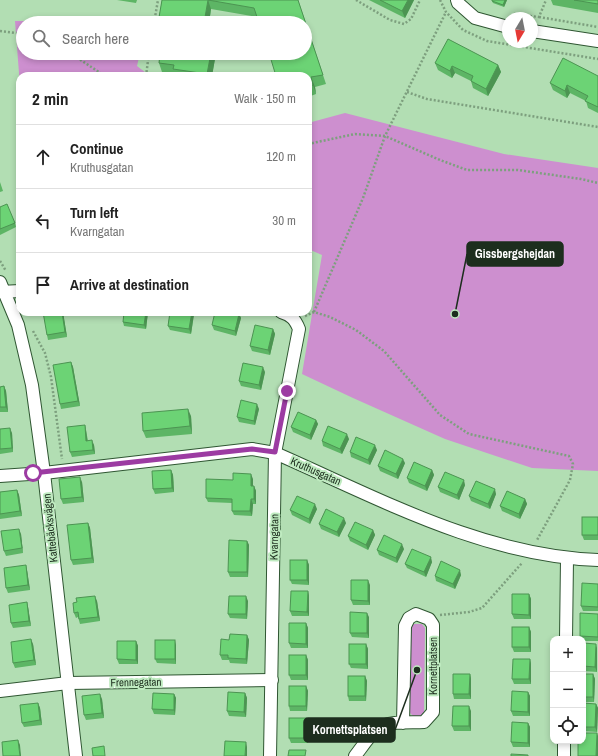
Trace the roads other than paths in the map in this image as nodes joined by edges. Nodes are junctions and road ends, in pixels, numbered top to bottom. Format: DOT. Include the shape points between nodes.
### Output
graph roads {
  1 [pos="457,0"];
  2 [pos="502,25"];
  3 [pos="538,32"];
  4 [pos="598,41"];
  5 [pos="2,289"];
  6 [pos="16,291"];
  7 [pos="290,316"];
  8 [pos="275,452"];
  9 [pos="44,473"];
  10 [pos="0,476"];
  11 [pos="567,559"];
  12 [pos="598,560"];
  13 [pos="566,636"];
  14 [pos="272,680"];
  15 [pos="68,683"];
  16 [pos="0,691"];
  17 [pos="403,723"];
  18 [pos="564,744"];
  19 [pos="76,756"];
  20 [pos="270,756"];
  21 [pos="355,756"];
  22 [pos="564,756"];
  1 -- 2 [label="street" via="475,18"];
  3 -- 4 [label="street"];
  5 -- 6 [label="street"];
  5 -- 9 [label="street, Kattebäcksvägen" via="18,325 32,384"];
  7 -- 8 [label="street, Kvarngatan" via="299,329"];
  8 -- 9 [label="street, Kruthusgatan" via="252,449"];
  8 -- 11 [label="street, Kruthusgatan" via="421,518 475,537"];
  8 -- 14 [label="street, Kvarngatan"];
  9 -- 10 [label="street, Kruthusgatan"];
  9 -- 15 [label="street, Kattebäcksvägen"];
  11 -- 12 [label="street, Kruthusgatan"];
  11 -- 13 [label="street"];
  14 -- 15 [label="street, Frennegatan"];
  14 -- 20 [label="street, Kvarngatan"];
  15 -- 16 [label="street, Frennegatan"];
  15 -- 19 [label="street, Kattebäcksvägen"];
  17 -- 17 [label="street, Kornettplatsen" via="424,722 433,712 433,625 429,619 416,614 409,618 405,626"];
  17 -- 21 [label="street, Kornettplatsen" via="378,728"];
  18 -- 22 [label="street"];
}
